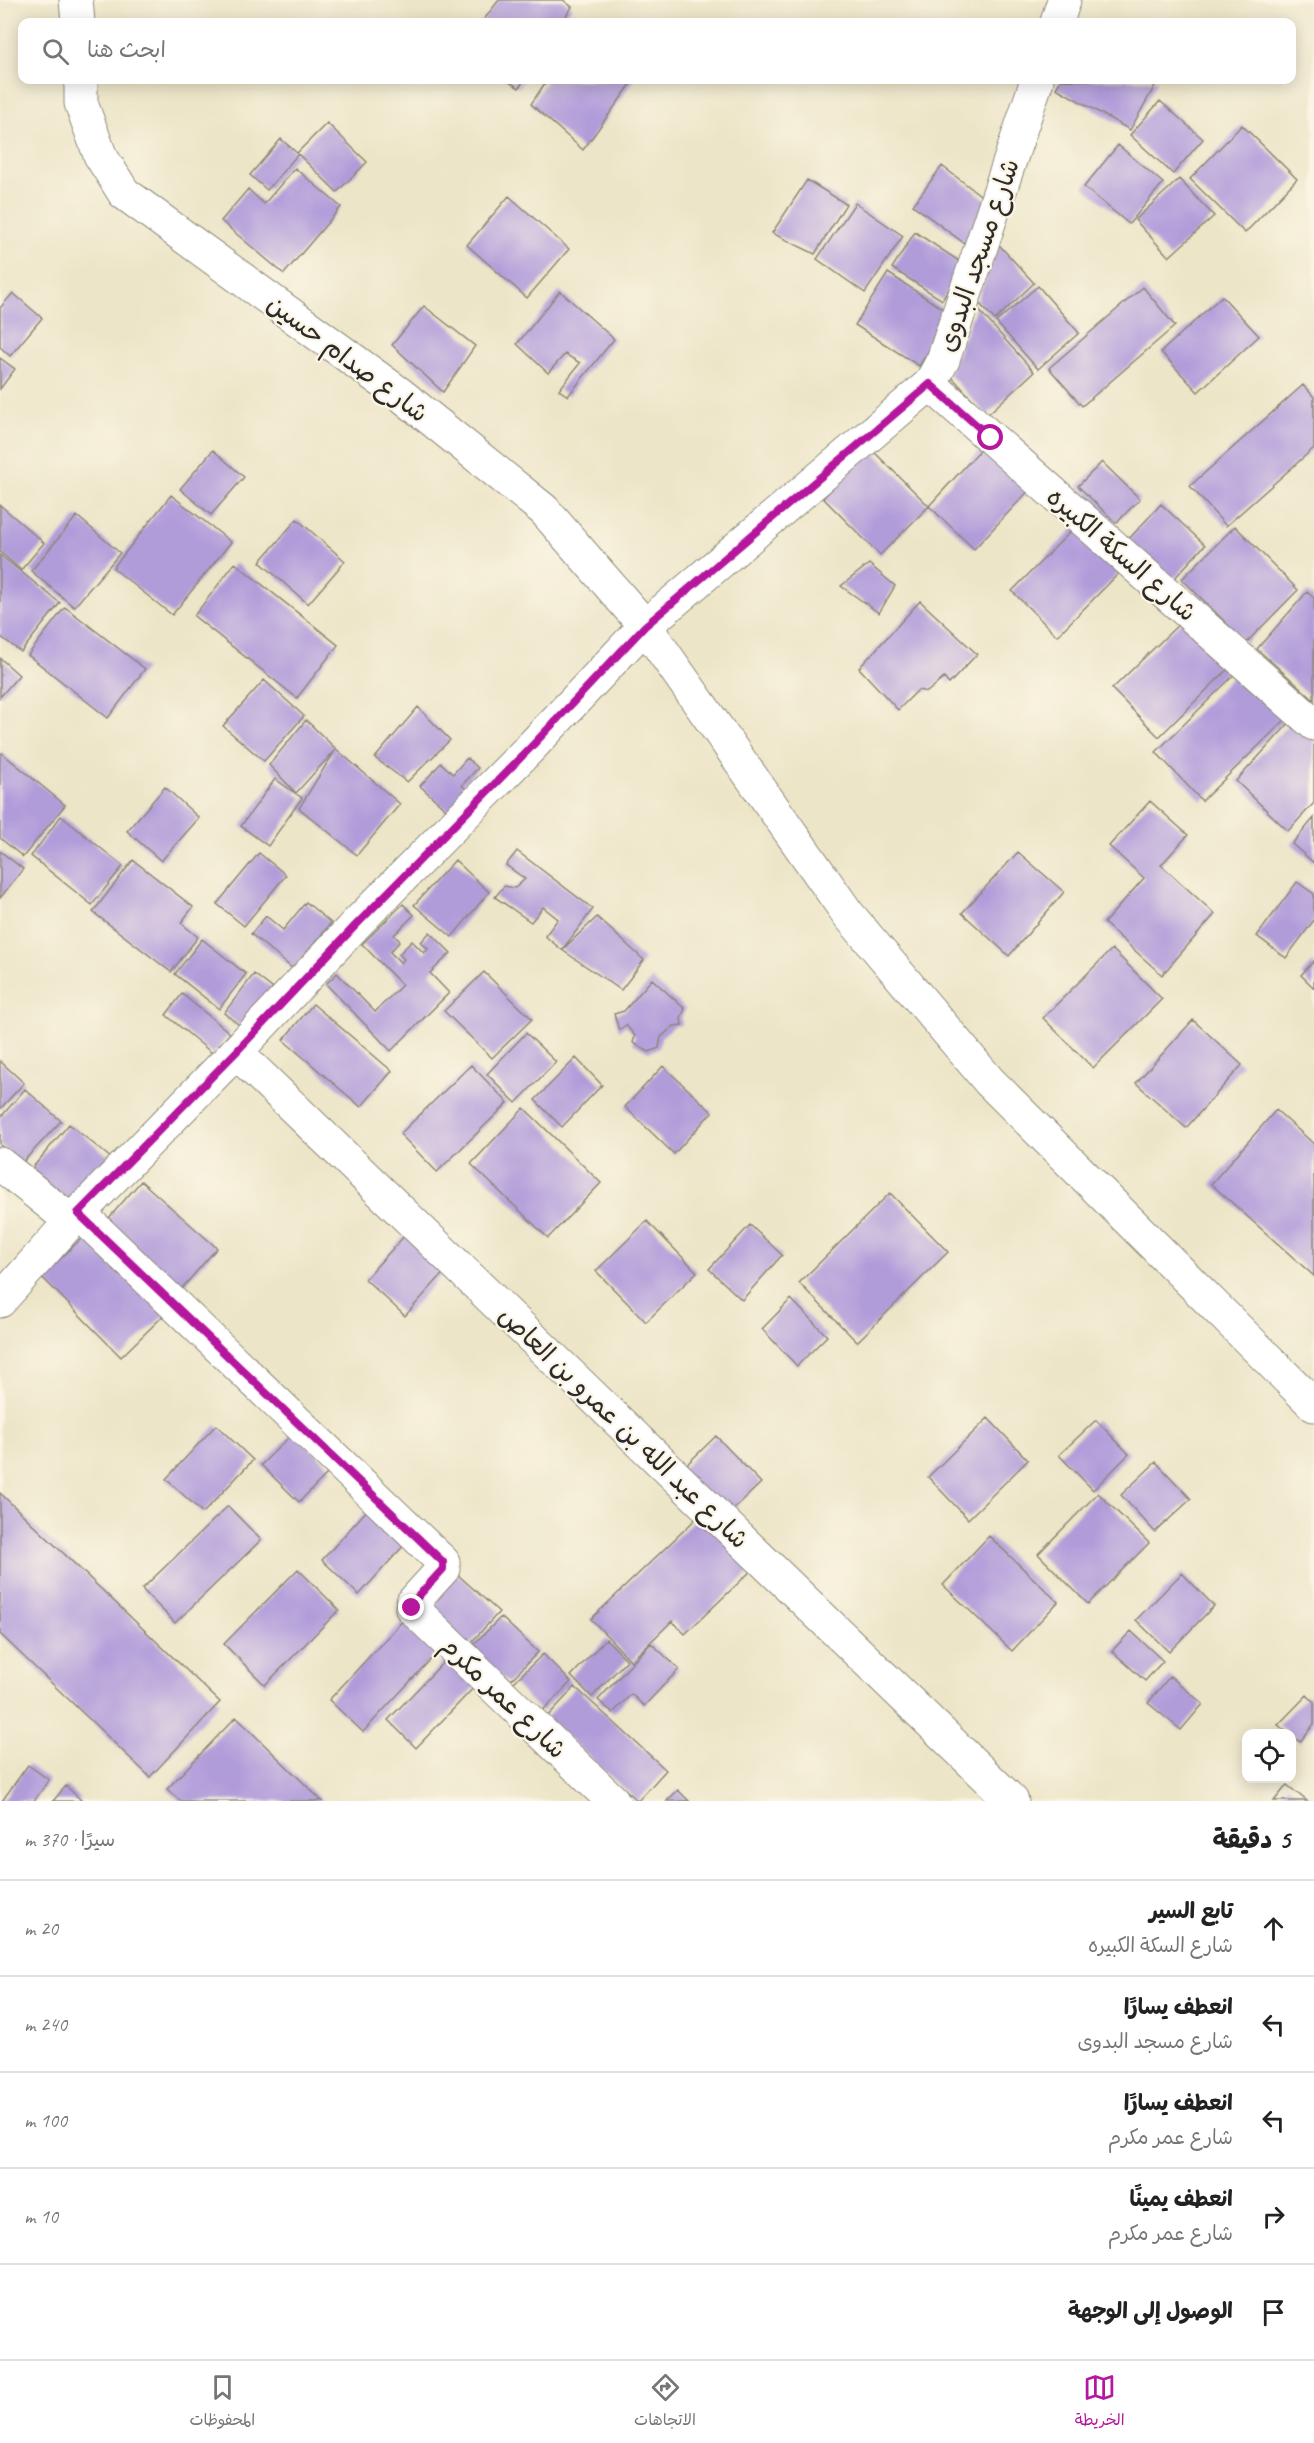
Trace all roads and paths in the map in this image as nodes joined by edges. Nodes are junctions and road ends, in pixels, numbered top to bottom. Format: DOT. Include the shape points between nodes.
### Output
graph roads {
  1 [pos="76,0"];
  2 [pos="1064,0"];
  3 [pos="78,18"];
  4 [pos="1058,18"];
  5 [pos="81,84"];
  6 [pos="1036,84"];
  7 [pos="930,384"];
  8 [pos="645,626"];
  9 [pos="1314,724"];
  10 [pos="236,1052"];
  11 [pos="0,1164"];
  12 [pos="75,1217"];
  13 [pos="0,1300"];
  14 [pos="1314,1405"];
  15 [pos="613,1801"];
  16 [pos="1012,1801"];
  1 -- 3 [label="street"];
  2 -- 4 [label="street"];
  5 -- 8 [label="street, شارع صدام حسين" via="81,103 100,155 124,193 400,394 544,510"];
  6 -- 7 [label="street, شارع مسجد البدوى" via="943,360"];
  7 -- 8 [label="street, شارع مسجد البدوى"];
  7 -- 9 [label="street, شارع السكة الكبيره"];
  8 -- 10 [label="street, شارع مسجد البدوى"];
  8 -- 14 [label="street, شارع صدام حسين" via="848,914 989,1081"];
  10 -- 12 [label="street, شارع مسجد البدوى"];
  10 -- 16 [label="street, شارع عبد الله بن عمرو بن العاص"];
  11 -- 12 [label="street"];
  12 -- 13 [label="street, شارع مسجد البدوى"];
  12 -- 15 [label="street, شارع عمر مكرم" via="443,1562 443,1569 412,1608"];
}
